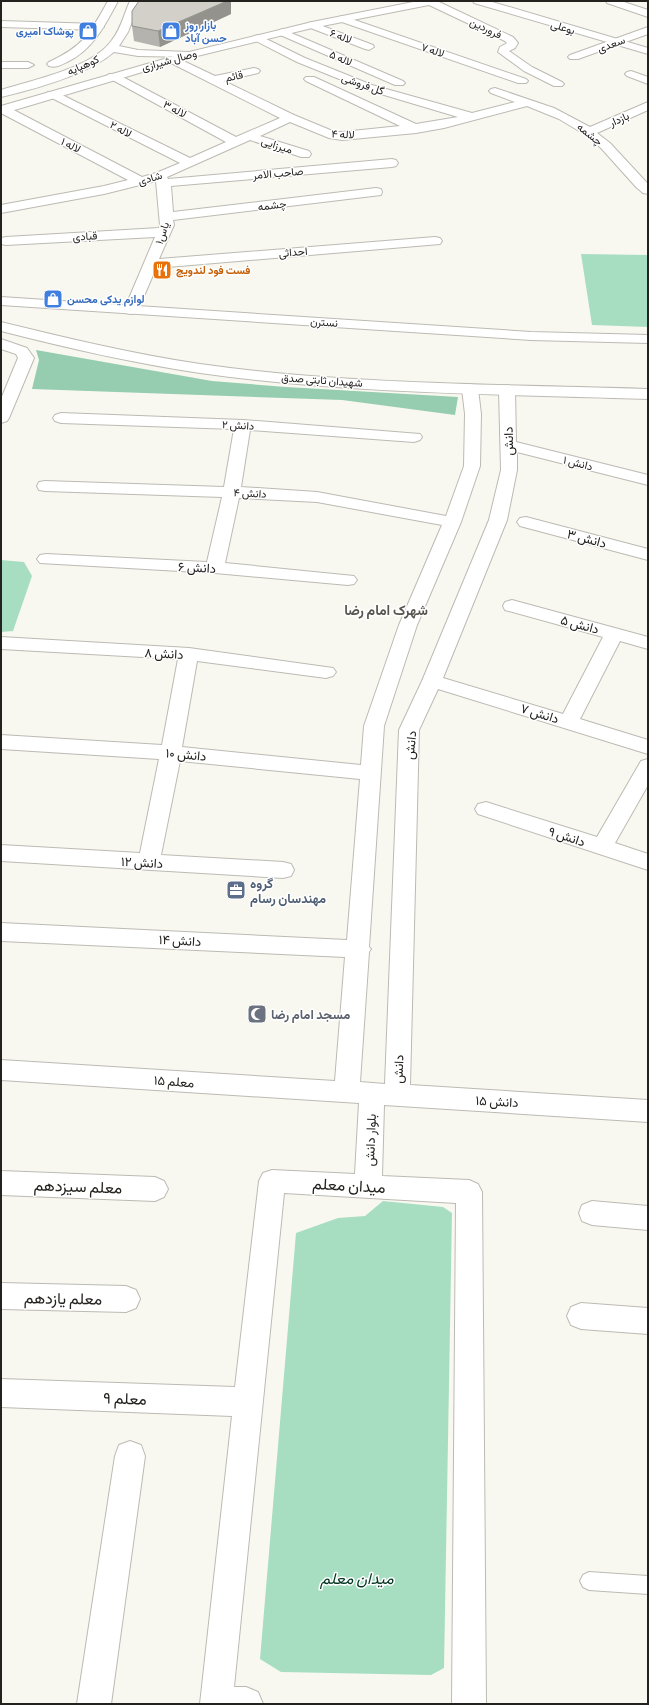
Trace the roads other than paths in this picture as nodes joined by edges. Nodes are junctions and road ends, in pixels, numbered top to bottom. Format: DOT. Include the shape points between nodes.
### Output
graph roads {
  1 [pos="113,1"];
  2 [pos="433,1"];
  3 [pos="478,1"];
  4 [pos="611,1"];
  5 [pos="135,5"];
  6 [pos="648,14"];
  7 [pos="343,19"];
  8 [pos="1,24"];
  9 [pos="312,25"];
  10 [pos="99,27"];
  11 [pos="648,30"];
  12 [pos="282,32"];
  13 [pos="258,38"];
  14 [pos="615,42"];
  15 [pos="369,47"];
  16 [pos="112,48"];
  17 [pos="648,51"];
  18 [pos="189,54"];
  19 [pos="574,57"];
  20 [pos="171,59"];
  21 [pos="1,65"];
  22 [pos="36,68"];
  23 [pos="254,71"];
  24 [pos="631,74"];
  25 [pos="22,75"];
  26 [pos="113,76"];
  27 [pos="308,78"];
  28 [pos="214,80"];
  29 [pos="522,81"];
  30 [pos="648,81"];
  31 [pos="400,83"];
  32 [pos="558,84"];
  33 [pos="495,91"];
  34 [pos="1,94"];
  35 [pos="52,94"];
  36 [pos="528,102"];
  37 [pos="648,106"];
  38 [pos="2,110"];
  39 [pos="472,117"];
  40 [pos="290,118"];
  41 [pos="416,129"];
  42 [pos="589,132"];
  43 [pos="250,136"];
  44 [pos="236,142"];
  45 [pos="305,154"];
  46 [pos="190,163"];
  47 [pos="392,163"];
  48 [pos="162,180"];
  49 [pos="140,181"];
  50 [pos="648,190"];
  51 [pos="376,192"];
  52 [pos="1,209"];
  53 [pos="168,217"];
  54 [pos="164,232"];
  55 [pos="7,241"];
  56 [pos="435,241"];
  57 [pos="151,264"];
  58 [pos="1,301"];
  59 [pos="131,310"];
  60 [pos="1,326"];
  61 [pos="648,340"];
  62 [pos="1,344"];
  63 [pos="470,389"];
  64 [pos="507,390"];
  65 [pos="648,394"];
  66 [pos="1,418"];
  67 [pos="61,418"];
  68 [pos="243,426"];
  69 [pos="414,437"];
  70 [pos="508,445"];
  71 [pos="648,480"];
  72 [pos="45,486"];
  73 [pos="232,492"];
  74 [pos="452,522"];
  75 [pos="526,522"];
  76 [pos="648,555"];
  77 [pos="46,559"];
  78 [pos="215,568"];
  79 [pos="348,580"];
  80 [pos="512,606"];
  81 [pos="614,634"];
  82 [pos="1,643"];
  83 [pos="648,643"];
  84 [pos="190,654"];
  85 [pos="326,672"];
  86 [pos="432,681"];
  87 [pos="569,722"];
  88 [pos="374,726"];
  89 [pos="409,730"];
  90 [pos="1,742"];
  91 [pos="648,746"];
  92 [pos="172,752"];
  93 [pos="648,766"];
  94 [pos="371,773"];
  95 [pos="486,809"];
  96 [pos="602,848"];
  97 [pos="1,854"];
  98 [pos="149,862"];
  99 [pos="648,862"];
  100 [pos="283,870"];
  101 [pos="1,932"];
  102 [pos="359,948"];
  103 [pos="1,1070"];
  104 [pos="359,1093"];
  105 [pos="397,1095"];
  106 [pos="648,1110"];
  107 [pos="1,1182"];
  108 [pos="368,1186"];
  109 [pos="155,1189"];
  110 [pos="592,1213"];
  111 [pos="648,1218"];
  112 [pos="1,1296"];
  113 [pos="126,1299"];
  114 [pos="581,1316"];
  115 [pos="648,1321"];
  116 [pos="1,1393"];
  117 [pos="248,1402"];
  118 [pos="130,1456"];
  119 [pos="589,1581"];
  120 [pos="648,1585"];
  121 [pos="94,1704"];
  122 [pos="246,1704"];
  123 [pos="469,1704"];
  1 -- 10 [label="street, کوهپایه"];
  2 -- 7 [label="street, وصال شیرازی"];
  2 -- 32 [label="street, فروردین" via="509,39 513,43 504,52 528,69"];
  3 -- 14 [label="street, بوعلی"];
  4 -- 6 [label="street"];
  5 -- 16 [label="street, کوهپایه" via="120,38"];
  7 -- 9 [label="street, وصال شیرازی"];
  7 -- 29 [label="street, لاله ۷"];
  8 -- 10 [label="street"];
  9 -- 12 [label="street, وصال شیرازی"];
  9 -- 15 [label="street, لاله ۶"];
  10 -- 22 [label="street, کوهپایه" via="88,44 78,53"];
  11 -- 14 [label="street, سعدی"];
  12 -- 13 [label="street, وصال شیرازی"];
  12 -- 31 [label="street, لاله ۵"];
  13 -- 18 [label="street, وصال شیرازی"];
  13 -- 39 [label="street, گل فروشی" via="301,60 361,84"];
  14 -- 17 [label="street, بوعلی"];
  14 -- 19 [label="street, سعدی"];
  16 -- 18 [label="street" via="138,53"];
  16 -- 34 [label="street, کوهپایه" via="89,64"];
  18 -- 20 [label="street, وصال شیرازی"];
  20 -- 26 [label="street, وصال شیرازی"];
  20 -- 28 [label="street, لاله ۴"];
  21 -- 22 [label="street"];
  22 -- 25 [label="street, کوهپایه"];
  23 -- 28 [label="street, قائم"];
  24 -- 30 [label="street"];
  26 -- 35 [label="street, وصال شیرازی"];
  26 -- 44 [label="street, لاله ۳"];
  27 -- 41 [label="street"];
  28 -- 40 [label="street, لاله ۴"];
  33 -- 36 [label="street, چشمه"];
  35 -- 38 [label="street, وصال شیرازی"];
  35 -- 46 [label="street, لاله ۲"];
  36 -- 39 [label="street, لاله ۴"];
  36 -- 42 [label="street, چشمه" via="577,123"];
  37 -- 42 [label="street, بازدار"];
  38 -- 49 [label="street, لاله ۱"];
  39 -- 41 [label="street, لاله ۴"];
  40 -- 41 [label="street, لاله ۴" via="322,132 342,136"];
  40 -- 43 [label="street, شادی"];
  42 -- 50 [label="street, چشمه" via="600,140 638,183"];
  43 -- 44 [label="street, شادی"];
  43 -- 45 [label="street, میرزایی"];
  44 -- 46 [label="street, شادی"];
  46 -- 48 [label="street, شادی"];
  47 -- 48 [label="street, صاحب الامر"];
  48 -- 49 [label="street, شادی"];
  48 -- 53 [label="street, یاس۱"];
  49 -- 52 [label="street, شادی"];
  51 -- 53 [label="street, چشمه"];
  53 -- 54 [label="street, یاس۱"];
  54 -- 55 [label="street, قبادی"];
  54 -- 57 [label="street, یاس۱"];
  56 -- 57 [label="street, احداثی"];
  57 -- 59 [label="street, یاس۱"];
  58 -- 59 [label="street, نسترن"];
  59 -- 61 [label="street, نسترن" via="531,336"];
  60 -- 63 [label="street, شهیدان ثابتی صدق" via="57,341 140,358 228,372 326,382"];
  62 -- 66 [label="street" via="22,351 26,358"];
  63 -- 64 [label="street, شهیدان ثابتی صدق"];
  63 -- 74 [label="street" via="473,414 472,466"];
  64 -- 65 [label="street, شهیدان ثابتی صدق"];
  64 -- 70 [label="street, دانش"];
  67 -- 68 [label="street, دانش ۲"];
  68 -- 69 [label="street, دانش ۲"];
  68 -- 73 [label="street"];
  70 -- 71 [label="street, دانش ۱"];
  70 -- 86 [label="street, دانش" via="509,470 498,520"];
  72 -- 73 [label="street, دانش ۴"];
  73 -- 74 [label="street, دانش ۴" via="317,497"];
  73 -- 78 [label="street"];
  74 -- 88 [label="street" via="408,625"];
  75 -- 76 [label="street, دانش ۳"];
  77 -- 78 [label="street, دانش ۶"];
  78 -- 79 [label="street, دانش ۶"];
  80 -- 81 [label="street, دانش ۵"];
  81 -- 83 [label="street, دانش ۵"];
  81 -- 87 [label="street"];
  82 -- 84 [label="street, دانش ۸"];
  84 -- 85 [label="street, دانش ۸"];
  84 -- 92 [label="street"];
  86 -- 87 [label="street, دانش ۷"];
  86 -- 89 [label="street, دانش"];
  87 -- 91 [label="street, دانش ۷"];
  88 -- 89 [label="street"];
  88 -- 94 [label="street"];
  89 -- 105 [label="street, دانش"];
  90 -- 92 [label="street, دانش ۱۰"];
  92 -- 94 [label="street, دانش ۱۰"];
  92 -- 98 [label="street"];
  93 -- 96 [label="street"];
  94 -- 102 [label="street"];
  95 -- 96 [label="street, دانش ۹"];
  96 -- 99 [label="street, دانش ۹"];
  97 -- 98 [label="street, دانش ۱۲"];
  98 -- 100 [label="street, دانش ۱۲"];
  101 -- 102 [label="street, دانش ۱۴"];
  102 -- 104 [label="street"];
  103 -- 104 [label="street, معلم ۱۵"];
  104 -- 105 [label="street, دانش ۱۵"];
  104 -- 108 [label="street, بلوار دانش"];
  105 -- 106 [label="street, دانش ۱۵"];
  107 -- 109 [label="street, معلم سیزدهم"];
  108 -- 117 [label="street, میدان معلم" via="272,1181"];
  108 -- 123 [label="street, میدان معلم" via="469,1192"];
  110 -- 111 [label="street"];
  112 -- 113 [label="street, معلم یازدهم"];
  114 -- 115 [label="street"];
  116 -- 117 [label="street, معلم ۹"];
  117 -- 122 [label="street, میدان معلم" via="216,1703"];
  118 -- 121 [label="street"];
  119 -- 120 [label="lane"];
}
